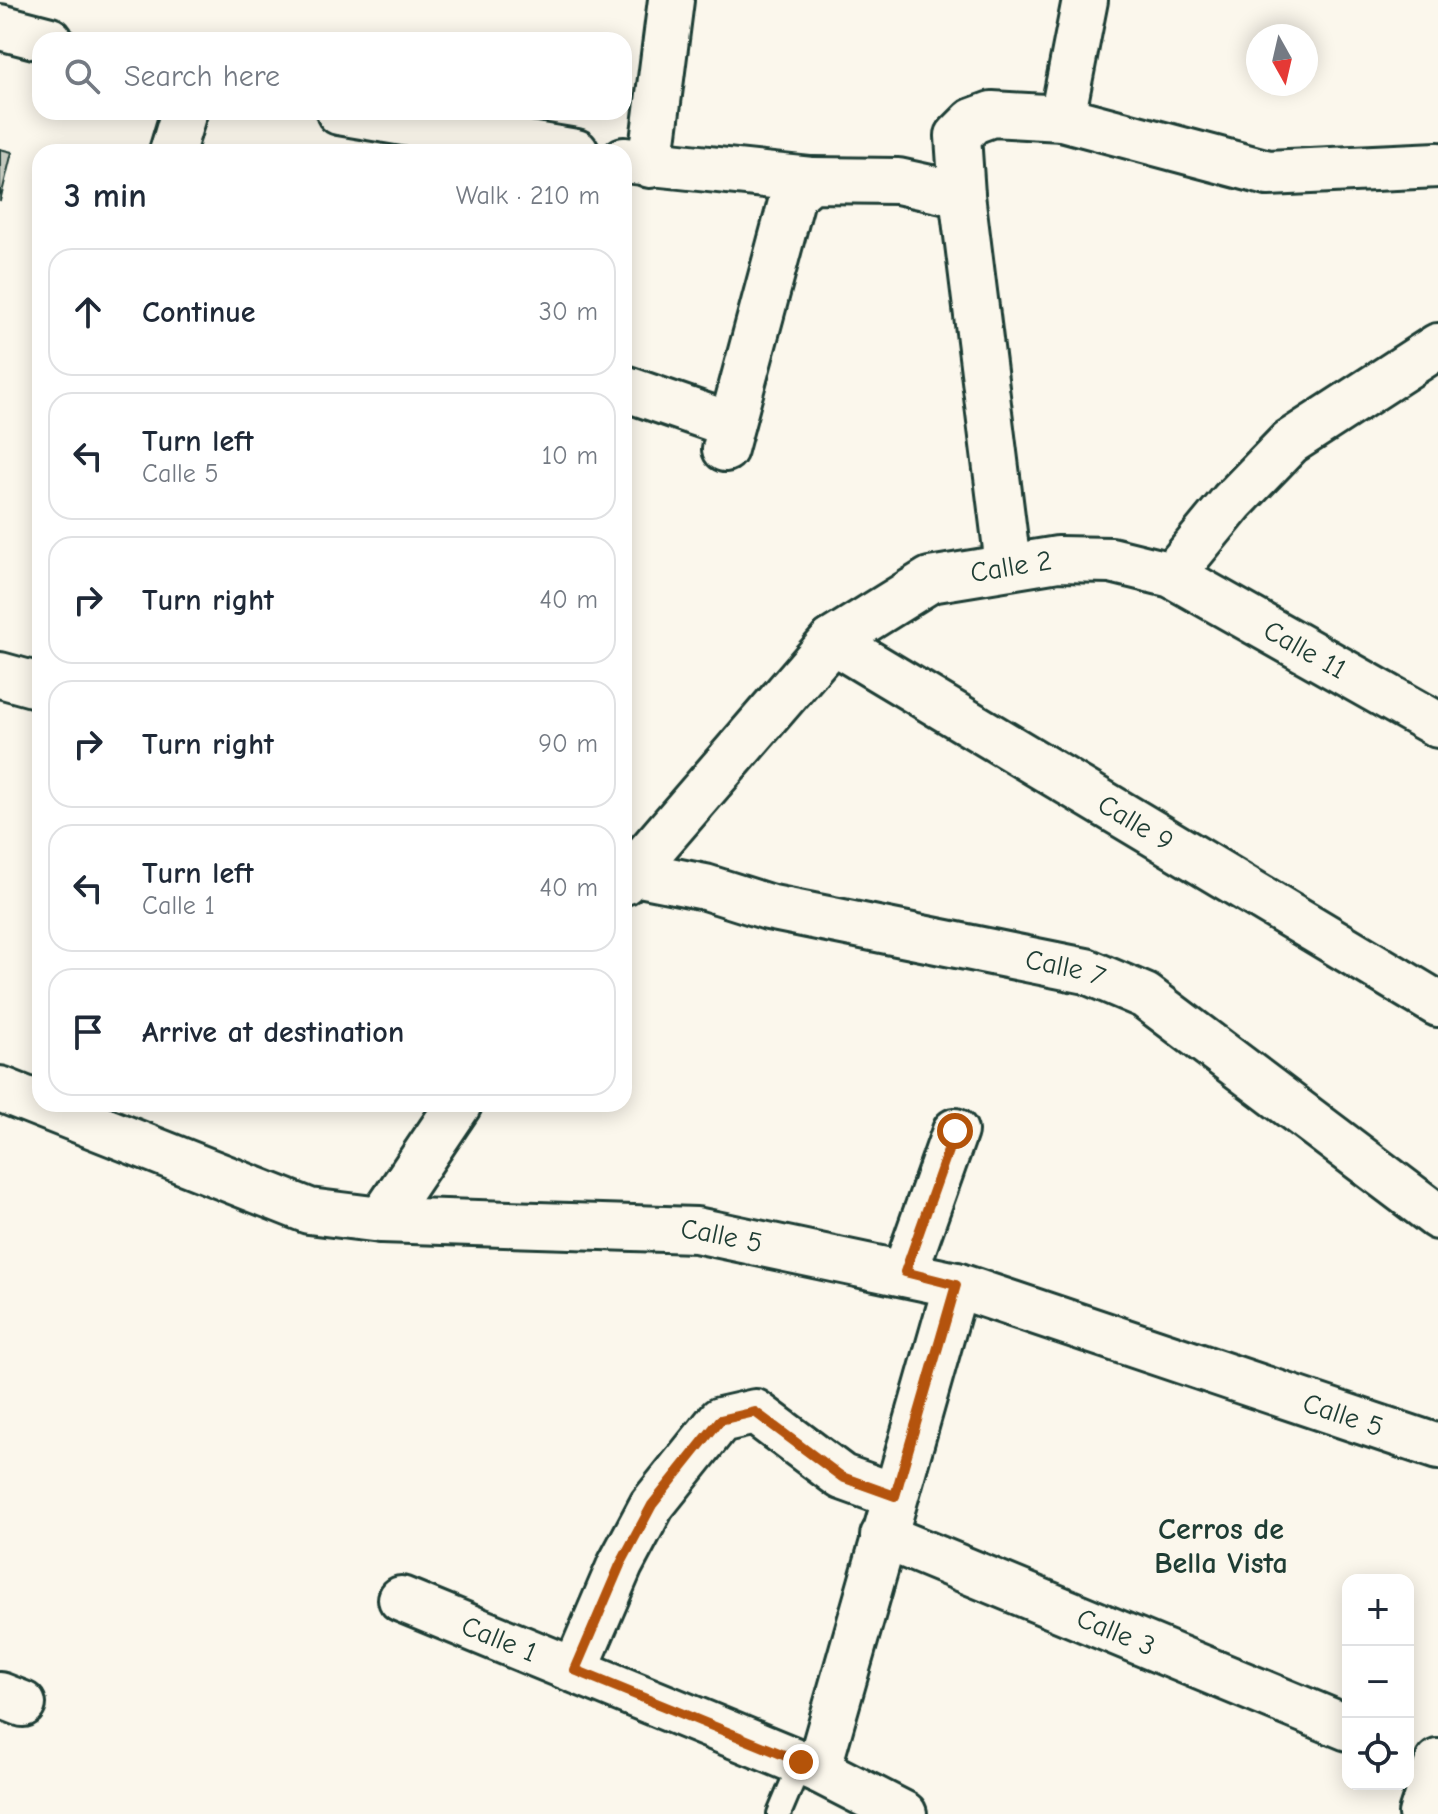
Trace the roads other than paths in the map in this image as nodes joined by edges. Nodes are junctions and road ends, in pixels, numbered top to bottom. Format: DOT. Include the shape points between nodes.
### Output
graph roads {
  1 [pos="671,0"];
  2 [pos="1085,0"];
  3 [pos="0,27"];
  4 [pos="32,35"];
  5 [pos="1062,118"];
  6 [pos="182,120"];
  7 [pos="386,120"];
  8 [pos="174,144"];
  9 [pos="529,144"];
  10 [pos="637,162"];
  11 [pos="1438,165"];
  12 [pos="811,180"];
  13 [pos="962,195"];
  14 [pos="1438,346"];
  15 [pos="632,392"];
  16 [pos="1008,565"];
  17 [pos="1172,575"];
  18 [pos="832,641"];
  19 [pos="0,675"];
  20 [pos="32,684"];
  21 [pos="1438,725"];
  22 [pos="632,869"];
  23 [pos="632,877"];
  24 [pos="1438,1004"];
  25 [pos="0,1089"];
  26 [pos="32,1102"];
  27 [pos="58,1112"];
  28 [pos="454,1112"];
  29 [pos="955,1131"];
  30 [pos="1438,1217"];
  31 [pos="381,1220"];
  32 [pos="905,1272"];
  33 [pos="956,1285"];
  34 [pos="1438,1447"];
  35 [pos="889,1516"];
  36 [pos="401,1599"];
  37 [pos="575,1670"];
  38 [pos="1342,1725"];
  39 [pos="1428,1760"];
  40 [pos="810,1766"];
  41 [pos="779,1814"];
  42 [pos="904,1814"];
  43 [pos="1421,1814"];
  1 -- 10 [label="street"];
  2 -- 5 [label="street"];
  3 -- 4 [label="street"];
  5 -- 11 [label="street" via="1268,173"];
  5 -- 13 [label="street" via="992,114 973,121 958,136"];
  6 -- 8 [label="street"];
  7 -- 9 [label="street"];
  10 -- 12 [label="street"];
  12 -- 13 [label="street" via="898,181"];
  12 -- 15 [label="street" via="793,195 728,437"];
  13 -- 16 [label="street"];
  14 -- 17 [label="street" via="1290,442"];
  16 -- 17 [label="street, Calle 2" via="1111,560"];
  16 -- 18 [label="street, Calle 2" via="930,580"];
  17 -- 21 [label="street, Calle 11"];
  18 -- 22 [label="street, Calle 2"];
  18 -- 24 [label="street, Calle 9"];
  19 -- 20 [label="street"];
  23 -- 30 [label="street, Calle 7" via="683,882 768,907 1086,971 1145,996"];
  25 -- 26 [label="street, Calle 5"];
  27 -- 31 [label="street, Calle 5" via="309,1211"];
  28 -- 31 [label="street"];
  29 -- 32 [label="street"];
  31 -- 32 [label="street, Calle 5" via="696,1230"];
  32 -- 33 [label="street, Calle 5"];
  33 -- 34 [label="street, Calle 5"];
  33 -- 35 [label="street"];
  35 -- 37 [label="street, Calle 3" via="755,1412 720,1420 652,1505"];
  35 -- 38 [label="street, Calle 3"];
  35 -- 40 [label="street"];
  36 -- 37 [label="street, Calle 1"];
  37 -- 40 [label="street, Calle 1"];
  39 -- 43 [label="street"];
  40 -- 41 [label="lane"];
  40 -- 42 [label="street, Calle 1"];
}
